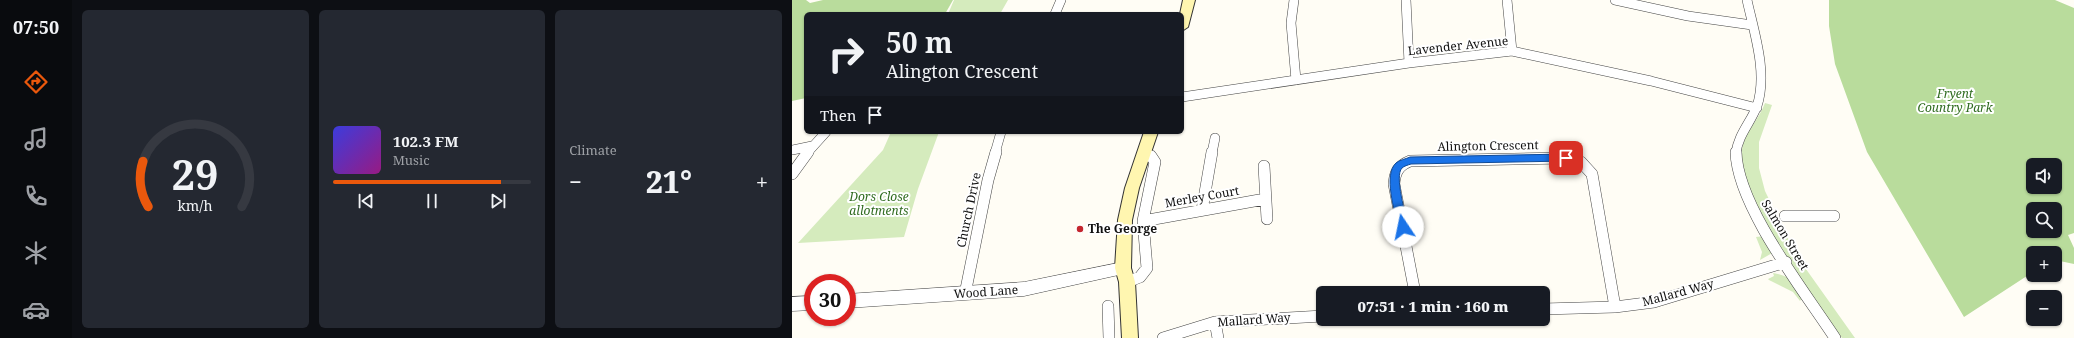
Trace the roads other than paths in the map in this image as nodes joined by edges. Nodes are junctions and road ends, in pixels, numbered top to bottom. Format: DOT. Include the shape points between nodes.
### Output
graph roads {
  1 [pos="1061,0"];
  2 [pos="1189,0"];
  3 [pos="1294,0"];
  4 [pos="1406,0"];
  5 [pos="1507,0"];
  6 [pos="1616,0"];
  7 [pos="1747,0"];
  8 [pos="1055,12"];
  9 [pos="1184,19"];
  10 [pos="1752,25"];
  11 [pos="1512,51"];
  12 [pos="1409,63"];
  13 [pos="1296,80"];
  14 [pos="1184,97"];
  15 [pos="1757,108"];
  16 [pos="824,134"];
  17 [pos="1000,134"];
  18 [pos="1150,134"];
  19 [pos="1215,138"];
  20 [pos="812,146"];
  21 [pos="792,150"];
  22 [pos="1144,155"];
  23 [pos="1264,166"];
  24 [pos="792,174"];
  25 [pos="1265,199"];
  26 [pos="1202,210"];
  27 [pos="1785,216"];
  28 [pos="1834,216"];
  29 [pos="1267,219"];
  30 [pos="1143,221"];
  31 [pos="1786,262"];
  32 [pos="1125,275"];
  33 [pos="1414,286"];
  34 [pos="965,294"];
  35 [pos="856,300"];
  36 [pos="804,303"];
  37 [pos="792,304"];
  38 [pos="1108,306"];
  39 [pos="1615,307"];
  40 [pos="1550,309"];
  41 [pos="1316,316"];
  42 [pos="1215,322"];
  43 [pos="1109,338"];
  44 [pos="1130,338"];
  45 [pos="1164,338"];
  46 [pos="1218,338"];
  47 [pos="1835,338"];
  1 -- 8 [label="street"];
  2 -- 9 [label="main road"];
  3 -- 13 [label="street" via="1291,23"];
  4 -- 12 [label="street"];
  5 -- 11 [label="street"];
  6 -- 10 [label="street" via="1688,16"];
  7 -- 10 [label="street, Salmon Street"];
  10 -- 15 [label="street, Salmon Street" via="1759,66 1760,96"];
  11 -- 12 [label="street, Lavender Avenue"];
  11 -- 15 [label="street, Lavender Avenue" via="1651,81"];
  12 -- 13 [label="street, Lavender Avenue"];
  13 -- 14 [label="street, Lavender Avenue"];
  15 -- 31 [label="street, Salmon Street" via="1739,138 1736,160 1746,194 1766,234"];
  16 -- 20 [label="street"];
  17 -- 34 [label="street, Church Drive" via="988,180"];
  18 -- 22 [label="main road"];
  19 -- 26 [label="street"];
  20 -- 21 [label="street"];
  20 -- 24 [label="street"];
  22 -- 30 [label="street" via="1151,156 1155,162"];
  22 -- 32 [label="main road" via="1132,188 1125,220"];
  23 -- 25 [label="street"];
  25 -- 26 [label="street, Merley Court"];
  25 -- 29 [label="street"];
  26 -- 30 [label="street, Merley Court"];
  27 -- 28 [label="street"];
  30 -- 32 [label="street" via="1147,268 1140,277"];
  31 -- 39 [label="street, Mallard Way" via="1654,302"];
  31 -- 47 [label="street, Salmon Street"];
  32 -- 34 [label="street, Wood Lane"];
  32 -- 44 [label="main road"];
  33 -- 39 [label="street, Alington Crescent" via="1394,184 1395,172 1400,165 1410,161 1577,159 1586,165 1592,174"];
  34 -- 35 [label="street, Wood Lane"];
  36 -- 37 [label="street"];
  38 -- 43 [label="street"];
  39 -- 40 [label="street, Mallard Way"];
  41 -- 42 [label="street, Mallard Way"];
  42 -- 45 [label="street, Mallard Way"];
  42 -- 46 [label="street"];
}
